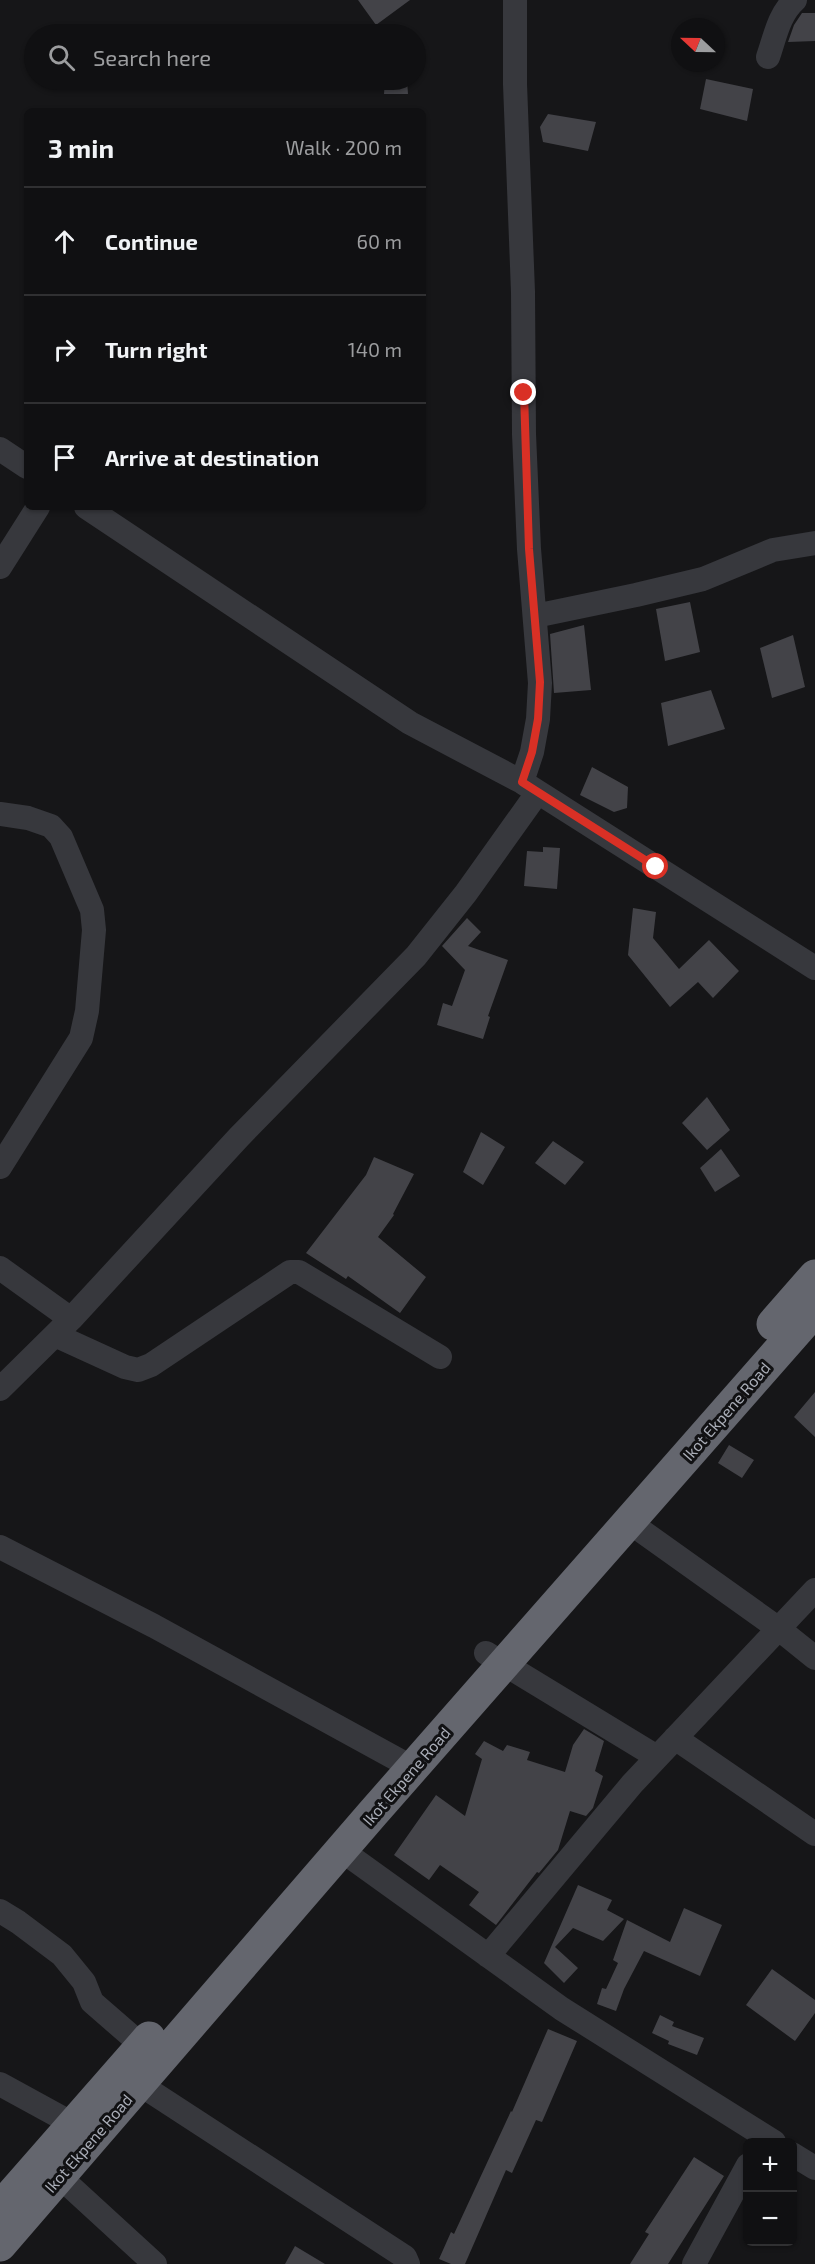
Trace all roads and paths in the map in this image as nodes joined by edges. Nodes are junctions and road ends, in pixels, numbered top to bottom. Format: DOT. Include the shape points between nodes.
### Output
graph roads {
  1 [pos="515,0"];
  2 [pos="795,0"];
  3 [pos="768,57"];
  4 [pos="0,449"];
  5 [pos="24,465"];
  6 [pos="36,510"];
  7 [pos="90,510"];
  8 [pos="815,543"];
  9 [pos="0,567"];
  10 [pos="535,616"];
  11 [pos="530,787"];
  12 [pos="0,814"];
  13 [pos="815,968"];
  14 [pos="0,1167"];
  15 [pos="0,1268"];
  16 [pos="815,1276"];
  17 [pos="815,1310"];
  18 [pos="63,1327"];
  19 [pos="440,1357"];
  20 [pos="0,1389"];
  21 [pos="629,1522"];
  22 [pos="0,1547"];
  23 [pos="815,1590"];
  24 [pos="779,1629"];
  25 [pos="495,1658"];
  26 [pos="815,1658"];
  27 [pos="675,1738"];
  28 [pos="657,1757"];
  29 [pos="404,1763"];
  30 [pos="815,1834"];
  31 [pos="341,1850"];
  32 [pos="0,1911"];
  33 [pos="488,1956"];
  34 [pos="140,2065"];
  35 [pos="0,2084"];
  36 [pos="73,2124"];
  37 [pos="763,2138"];
  38 [pos="797,2157"];
  39 [pos="815,2168"];
  40 [pos="743,2172"];
  41 [pos="60,2177"];
  42 [pos="0,2208"];
  43 [pos="0,2245"];
  44 [pos="155,2264"];
  45 [pos="408,2264"];
  46 [pos="694,2264"];
  1 -- 10 [label="street" via="524,434"];
  2 -- 3 [label="street" via="782,15"];
  4 -- 5 [label="street"];
  6 -- 9 [label="street"];
  7 -- 11 [label="street" via="410,723"];
  8 -- 10 [label="street" via="773,550 703,579"];
  10 -- 11 [label="street" via="540,682"];
  11 -- 13 [label="street"];
  11 -- 18 [label="street" via="465,893 416,956 239,1137"];
  12 -- 14 [label="street" via="51,826 61,837 92,910 94,930 81,1038"];
  15 -- 18 [label="street"];
  16 -- 25 [label="highway, Ikot Ekpene Road"];
  17 -- 21 [label="highway, Ikot Ekpene Road"];
  18 -- 19 [label="street" via="125,1367 138,1370 290,1272 299,1272"];
  18 -- 20 [label="street"];
  21 -- 24 [label="street"];
  21 -- 25 [label="highway, Ikot Ekpene Road"];
  22 -- 29 [label="street"];
  23 -- 24 [label="street"];
  24 -- 26 [label="street"];
  24 -- 27 [label="street"];
  25 -- 28 [label="street"];
  25 -- 29 [label="highway, Ikot Ekpene Road"];
  27 -- 28 [label="street"];
  27 -- 30 [label="street"];
  28 -- 33 [label="street"];
  29 -- 31 [label="highway, Ikot Ekpene Road"];
  29 -- 34 [label="highway, Ikot Ekpene Road"];
  31 -- 33 [label="street"];
  31 -- 34 [label="highway, Ikot Ekpene Road"];
  32 -- 34 [label="street" via="62,1955"];
  33 -- 37 [label="street" via="562,2009"];
  34 -- 36 [label="highway, Ikot Ekpene Road"];
  34 -- 41 [label="highway, Ikot Ekpene Road"];
  34 -- 45 [label="street" via="405,2258"];
  35 -- 36 [label="street"];
  36 -- 42 [label="highway, Ikot Ekpene Road"];
  38 -- 39 [label="street"];
  40 -- 46 [label="street"];
  41 -- 43 [label="highway, Ikot Ekpene Road"];
  41 -- 44 [label="street"];
}
